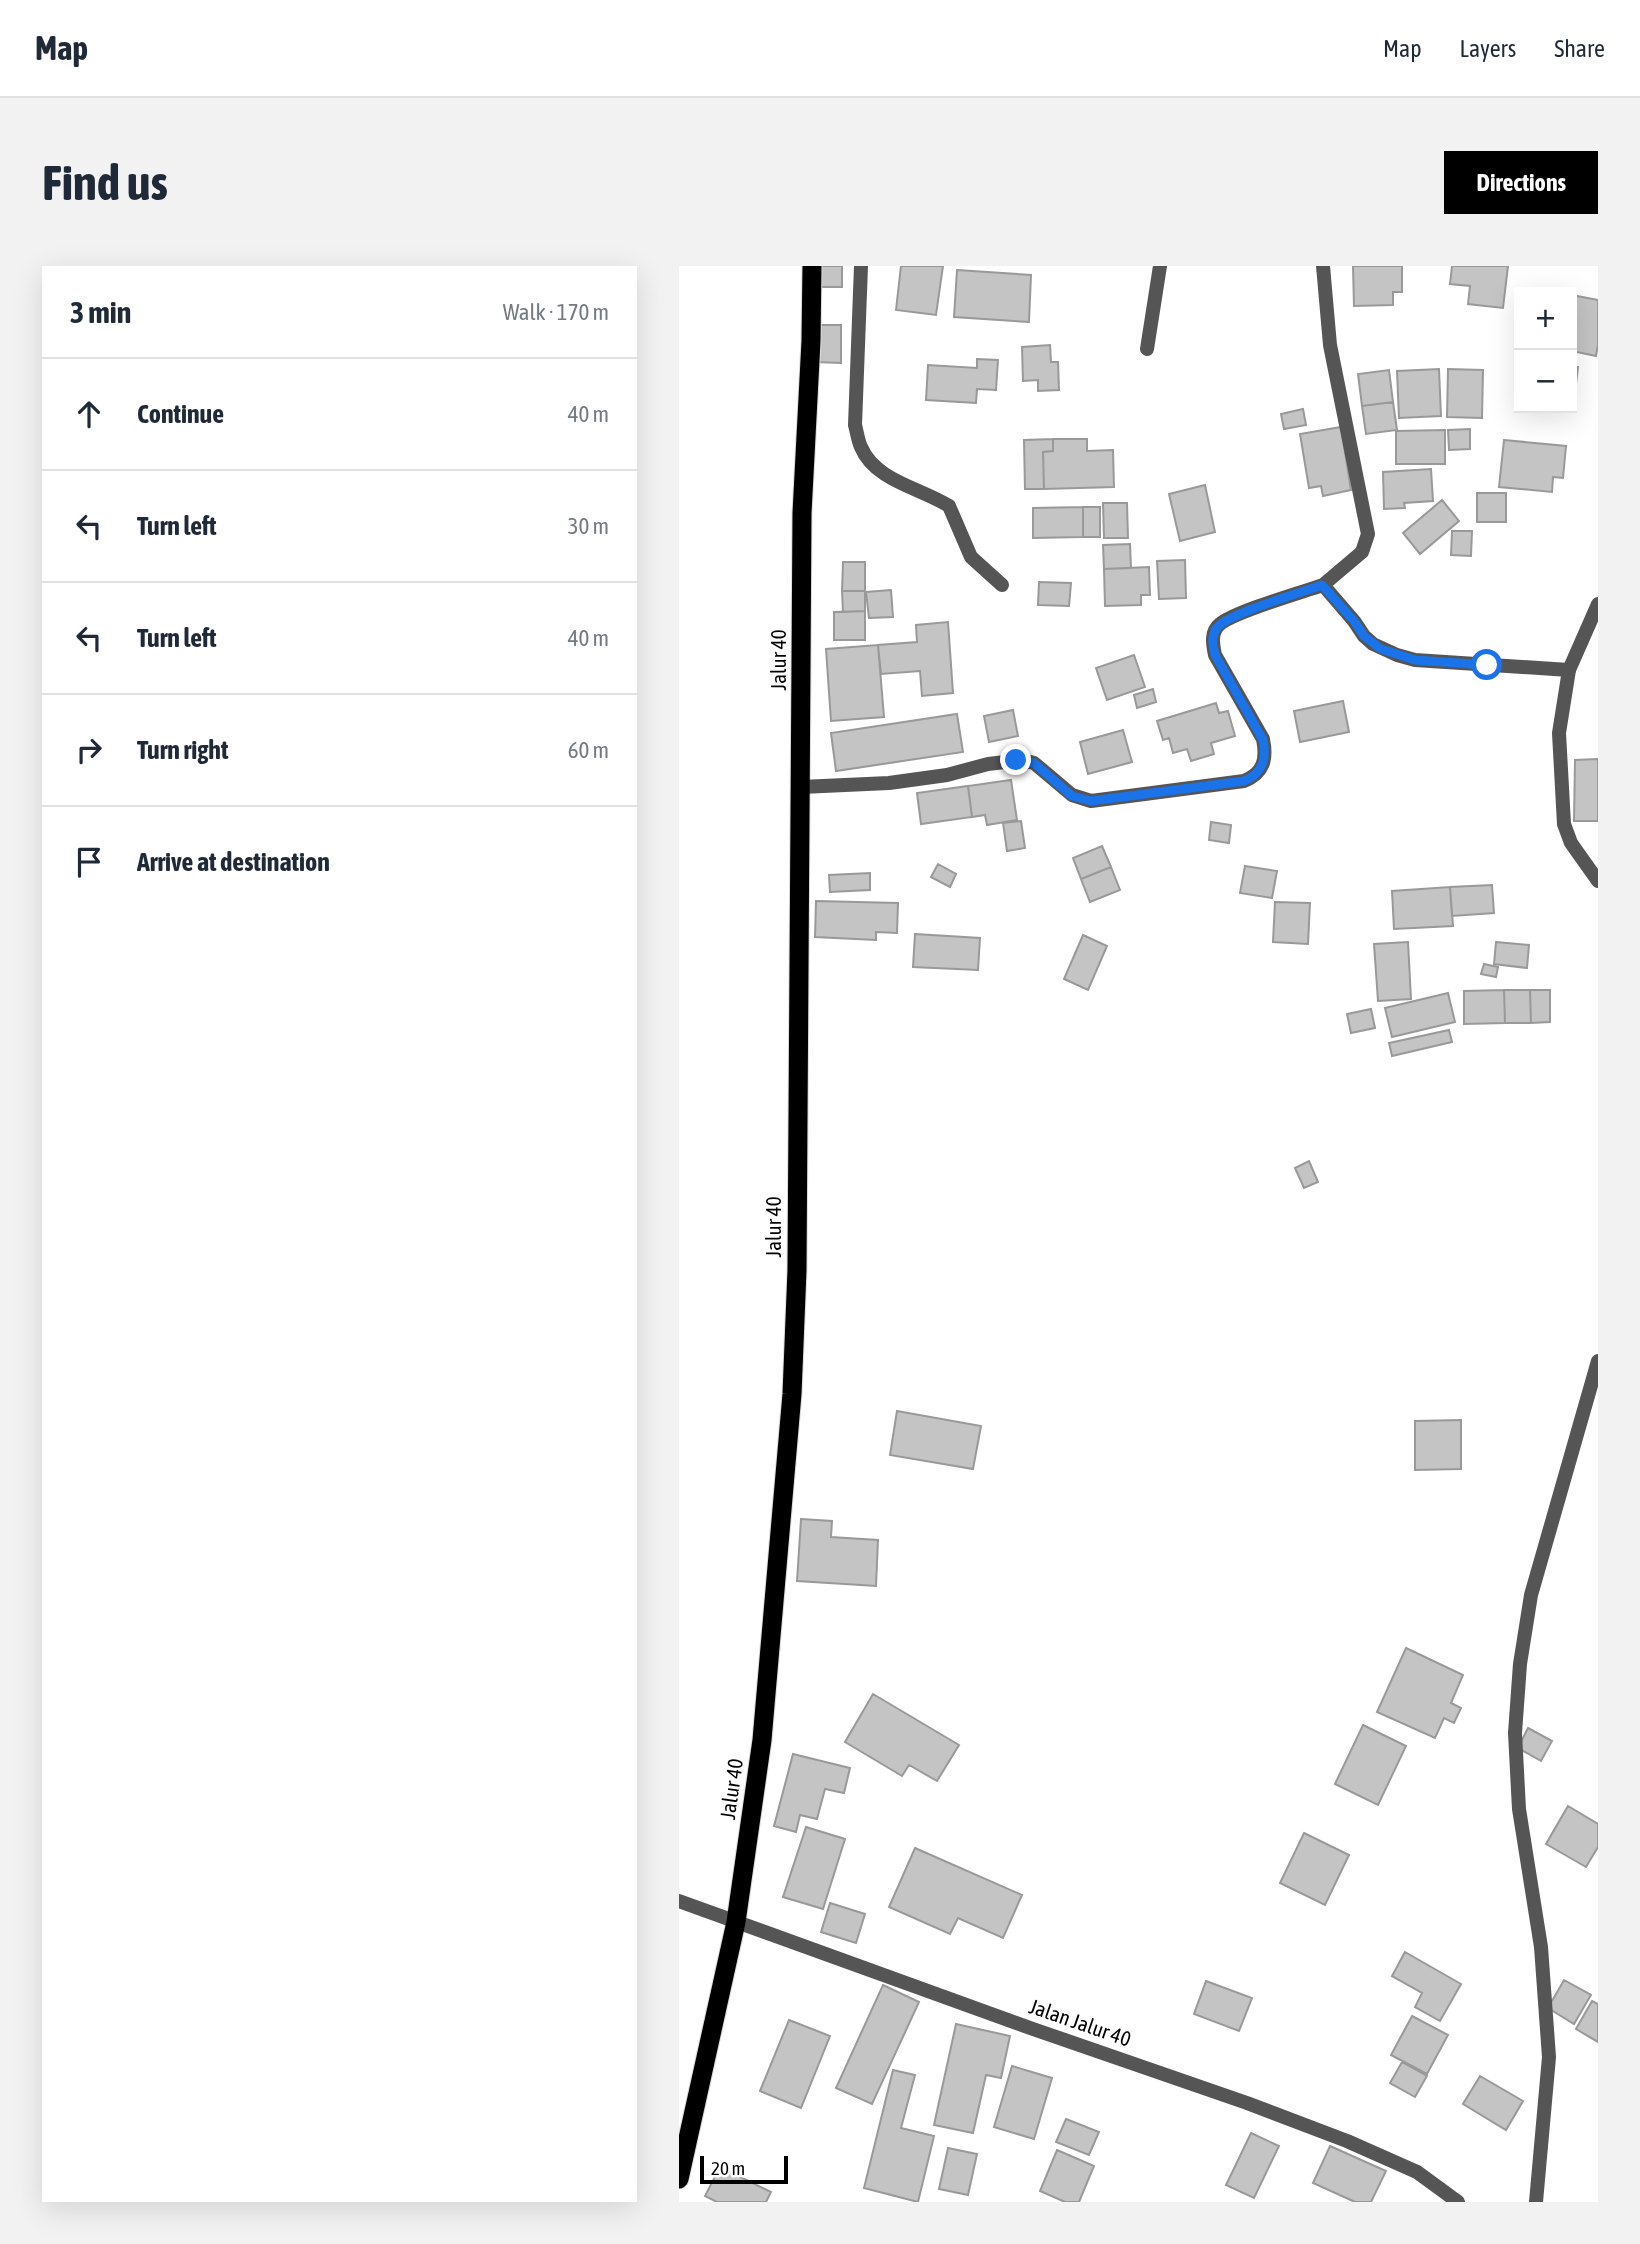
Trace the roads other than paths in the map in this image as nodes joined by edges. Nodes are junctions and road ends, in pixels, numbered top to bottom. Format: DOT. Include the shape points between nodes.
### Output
graph roads {
  1 [pos="812,266"];
  2 [pos="861,266"];
  3 [pos="1160,266"];
  4 [pos="1322,266"];
  5 [pos="1147,349"];
  6 [pos="1002,585"];
  7 [pos="1322,585"];
  8 [pos="1598,604"];
  9 [pos="1569,670"];
  10 [pos="801,787"];
  11 [pos="1598,881"];
  12 [pos="1598,1361"];
  13 [pos="679,1901"];
  14 [pos="736,1922"];
  15 [pos="679,2179"];
  16 [pos="1458,2202"];
  17 [pos="1536,2202"];
  1 -- 10 [label="highway, Jalur 40" via="802,513"];
  2 -- 6 [label="street" via="855,425 861,447 883,473 950,506 971,557"];
  3 -- 5 [label="street"];
  4 -- 7 [label="street" via="1330,345 1368,534 1362,552"];
  7 -- 9 [label="street" via="1364,636 1397,655"];
  7 -- 10 [label="street" via="1234,616 1214,631 1215,655 1266,753 1259,773 1244,781 1091,801 1072,796 1034,763 1016,760 889,783"];
  8 -- 9 [label="street"];
  9 -- 11 [label="street" via="1559,733 1564,824 1571,843"];
  10 -- 14 [label="highway, Jalur 40" via="792,1394 762,1740"];
  12 -- 17 [label="street" via="1531,1595 1520,1664 1515,1733 1519,1809 1541,1947 1549,2057"];
  13 -- 14 [label="street, Jalan Jalur 40"];
  14 -- 15 [label="highway, Jalur 40"];
  14 -- 16 [label="street, Jalan Jalur 40" via="1335,2136 1417,2172"];
}
